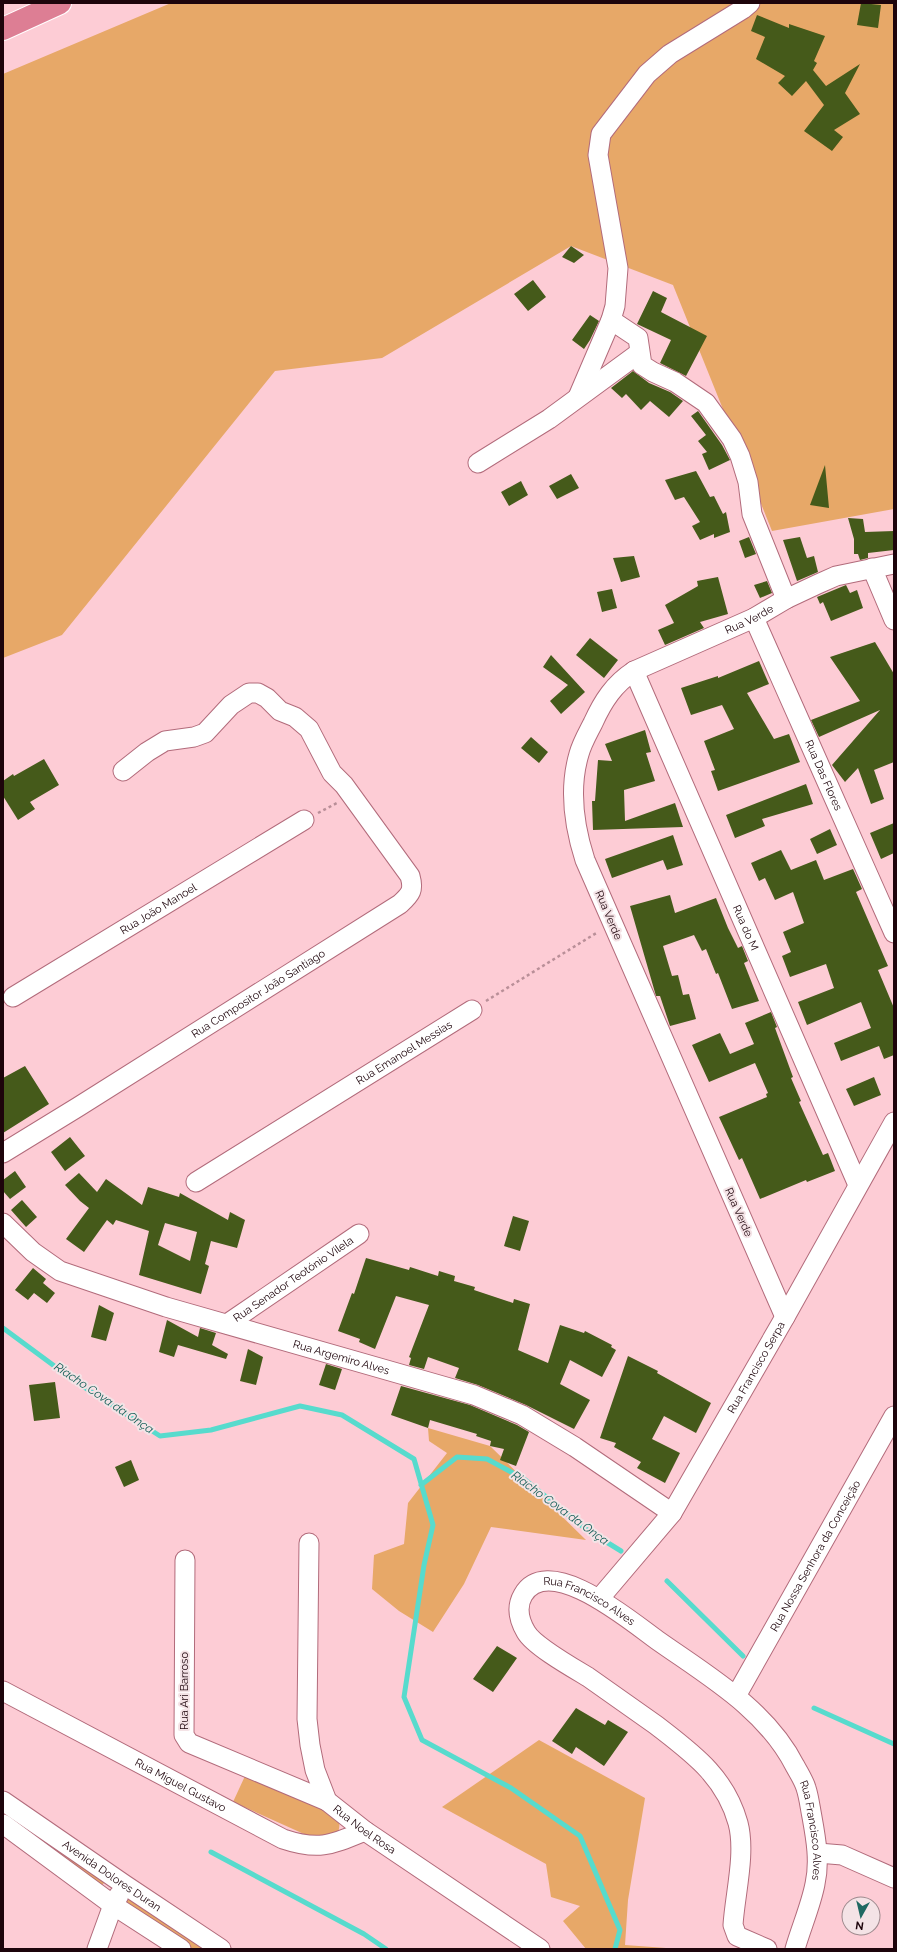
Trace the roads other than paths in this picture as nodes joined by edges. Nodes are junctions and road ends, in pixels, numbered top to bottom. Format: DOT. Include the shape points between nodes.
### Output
graph roads {
  1 [pos="60,3"];
  2 [pos="750,3"];
  3 [pos="3,29"];
  4 [pos="611,320"];
  5 [pos="640,352"];
  6 [pos="578,397"];
  7 [pos="478,463"];
  8 [pos="894,564"];
  9 [pos="872,568"];
  10 [pos="786,599"];
  11 [pos="754,618"];
  12 [pos="894,620"];
  13 [pos="634,671"];
  14 [pos="123,771"];
  15 [pos="304,820"];
  16 [pos="894,933"];
  17 [pos="13,997"];
  18 [pos="472,1010"];
  19 [pos="894,1122"];
  20 [pos="3,1153"];
  21 [pos="196,1182"];
  22 [pos="858,1185"];
  23 [pos="3,1223"];
  24 [pos="359,1234"];
  25 [pos="785,1317"];
  26 [pos="227,1324"];
  27 [pos="894,1416"];
  28 [pos="672,1513"];
  29 [pos="308,1543"];
  30 [pos="185,1560"];
  31 [pos="599,1599"];
  32 [pos="3,1691"];
  33 [pos="736,1696"];
  34 [pos="3,1801"];
  35 [pos="327,1801"];
  36 [pos="3,1824"];
  37 [pos="365,1831"];
  38 [pos="818,1853"];
  39 [pos="894,1878"];
  40 [pos="125,1885"];
  41 [pos="114,1904"];
  42 [pos="97,1949"];
  43 [pos="180,1949"];
  44 [pos="221,1949"];
  45 [pos="540,1949"];
  46 [pos="767,1949"];
  47 [pos="795,1949"];
  1 -- 3 [label="highway"];
  2 -- 4 [label="street" via="670,54 652,69 601,134 598,155 618,268 615,306"];
  4 -- 5 [label="street" via="638,338"];
  4 -- 6 [label="street"];
  5 -- 6 [label="street"];
  5 -- 10 [label="street, Rua Verde" via="642,365 675,382 706,403 732,439 740,456 752,514"];
  6 -- 7 [label="street" via="549,419"];
  8 -- 9 [label="street, Rua Verde"];
  9 -- 10 [label="street, Rua Verde" via="836,576"];
  9 -- 12 [label="street"];
  10 -- 11 [label="street, Rua Verde"];
  11 -- 13 [label="street, Rua Verde"];
  11 -- 16 [label="street, Rua Das Flores"];
  13 -- 22 [label="street, Rua do M"];
  13 -- 25 [label="street, Rua Verde" via="621,679 602,703 579,753 573,789 579,840 612,923"];
  14 -- 20 [label="street, Rua Compositor João Santiago" via="165,741 205,733 231,705 250,693 258,693 280,711 295,717 309,729 332,773 410,876 413,886 410,894 400,904"];
  15 -- 17 [label="street, Rua João Manoel"];
  18 -- 21 [label="street, Rua Emanoel Messias"];
  19 -- 22 [label="street, Rua Francisco Serpa"];
  22 -- 25 [label="street, Rua Francisco Serpa"];
  23 -- 26 [label="street, Rua Argemiro Alves" via="33,1252 60,1271 166,1307"];
  24 -- 26 [label="street, Rua Senador Teotónio Vilela"];
  25 -- 28 [label="street, Rua Francisco Serpa"];
  26 -- 28 [label="street, Rua Argemiro Alves" via="474,1395 522,1415 575,1447"];
  27 -- 33 [label="street, Rua Nossa Senhora da Conceição"];
  28 -- 31 [label="street, Rua Francisco Serpa"];
  29 -- 35 [label="street, Rua Noel Rosa" via="307,1719 315,1770"];
  30 -- 35 [label="street, Rua Ari Barroso" via="184,1735 189,1743 195,1746"];
  31 -- 33 [label="street, Rua Francisco Alves"];
  31 -- 46 [label="street, Rua Francisco Alves" via="566,1583 548,1581 526,1590 519,1602 519,1616 527,1634 550,1653 615,1695 696,1755 713,1773 728,1798 738,1824 740,1850 733,1925 737,1936"];
  32 -- 37 [label="street, Rua Miguel Gustavo" via="283,1839 315,1846 331,1844"];
  33 -- 38 [label="street, Rua Francisco Alves" via="772,1731 790,1756 806,1786"];
  34 -- 40 [label="street, Avenida Dolores Duran"];
  35 -- 37 [label="street, Rua Noel Rosa"];
  36 -- 41 [label="street, Avenida Dolores Duran"];
  37 -- 45 [label="street, Rua Noel Rosa"];
  38 -- 39 [label="street" via="842,1855"];
  38 -- 47 [label="street, Rua Francisco Alves" via="816,1884"];
  40 -- 41 [label="street"];
  40 -- 44 [label="street, Avenida Dolores Duran"];
  41 -- 42 [label="street"];
  41 -- 43 [label="street, Avenida Dolores Duran"];
}
